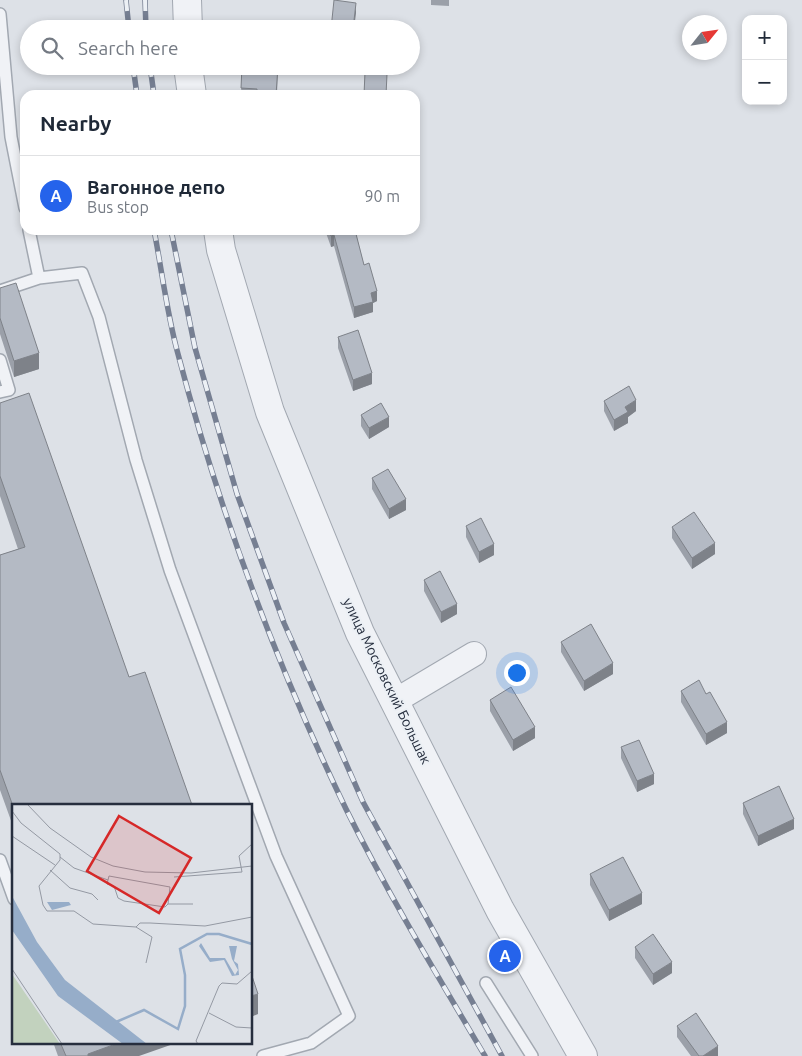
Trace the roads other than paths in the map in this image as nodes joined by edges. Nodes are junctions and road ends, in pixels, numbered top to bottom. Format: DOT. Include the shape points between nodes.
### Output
graph roads {
  1 [pos="187,0"];
  2 [pos="0,14"];
  3 [pos="188,20"];
  4 [pos="189,75"];
  5 [pos="191,90"];
  6 [pos="20,183"];
  7 [pos="31,235"];
  8 [pos="219,235"];
  9 [pos="39,278"];
  10 [pos="0,291"];
  11 [pos="0,360"];
  12 [pos="0,392"];
  13 [pos="474,654"];
  14 [pos="395,701"];
  15 [pos="0,860"];
  16 [pos="12,893"];
  17 [pos="486,983"];
  18 [pos="263,1056"];
  19 [pos="532,1056"];
  20 [pos="583,1056"];
  1 -- 3 [label="street"];
  2 -- 6 [label="lane" via="11,137"];
  4 -- 5 [label="street"];
  7 -- 9 [label="lane"];
  8 -- 14 [label="street, улица Московский Большак" via="270,412 360,633"];
  9 -- 10 [label="lane"];
  9 -- 18 [label="lane" via="82,273 99,317 136,460 170,570 276,856 349,1016 311,1043"];
  11 -- 12 [label="lane" via="9,390"];
  13 -- 14 [label="street"];
  14 -- 20 [label="street, улица Московский Большак" via="500,910"];
  15 -- 16 [label="lane"];
  17 -- 19 [label="lane"];
}
